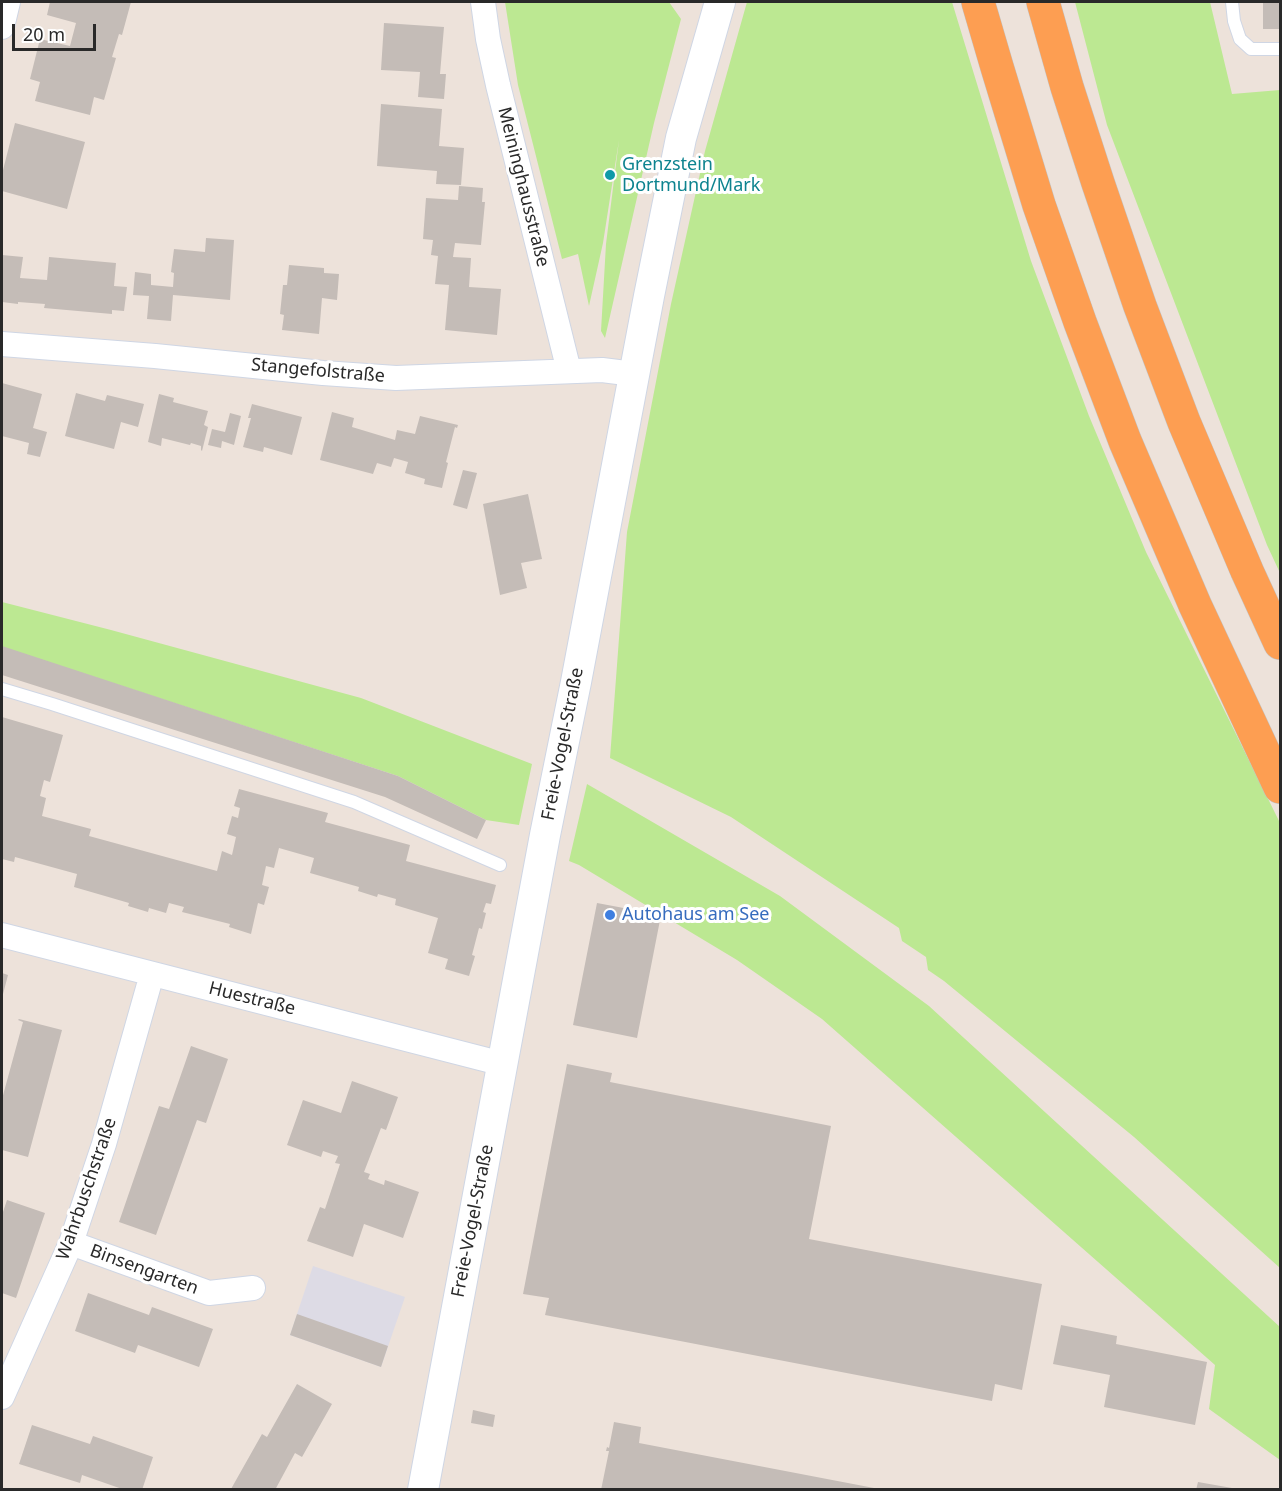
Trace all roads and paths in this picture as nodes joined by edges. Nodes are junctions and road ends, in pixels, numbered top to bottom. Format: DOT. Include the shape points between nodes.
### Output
graph roads {
  1 [pos="8,2"];
  2 [pos="483,2"];
  3 [pos="720,2"];
  4 [pos="978,2"];
  5 [pos="1042,2"];
  6 [pos="1232,2"];
  7 [pos="2,27"];
  8 [pos="1281,49"];
  9 [pos="2,344"];
  10 [pos="569,371"];
  11 [pos="634,374"];
  12 [pos="1281,643"];
  13 [pos="2,688"];
  14 [pos="1281,787"];
  15 [pos="500,864"];
  16 [pos="2,935"];
  17 [pos="152,974"];
  18 [pos="502,1064"];
  19 [pos="71,1243"];
  20 [pos="253,1288"];
  21 [pos="2,1396"];
  22 [pos="423,1490"];
  1 -- 7 [label="street"];
  2 -- 10 [label="street, Meininghausstraße" via="498,85"];
  3 -- 11 [label="street, Freie-Vogel-Straße" via="681,138"];
  4 -- 14 [label="highway" via="1039,205 1125,441 1195,605"];
  5 -- 12 [label="highway" via="1140,306 1184,422"];
  6 -- 8 [label="lane" via="1240,39 1251,49"];
  9 -- 10 [label="street, Stangefolstraße" via="396,378"];
  10 -- 11 [label="street, Stangefolstraße"];
  11 -- 18 [label="street, Freie-Vogel-Straße"];
  13 -- 15 [label="lane" via="354,802"];
  16 -- 17 [label="street, Huestraße"];
  17 -- 18 [label="street, Huestraße"];
  17 -- 19 [label="street, Wahrbuschstraße" via="105,1144"];
  18 -- 22 [label="street, Freie-Vogel-Straße"];
  19 -- 20 [label="street, Binsengarten" via="209,1293"];
  19 -- 21 [label="street, Wahrbuschstraße"];
}
